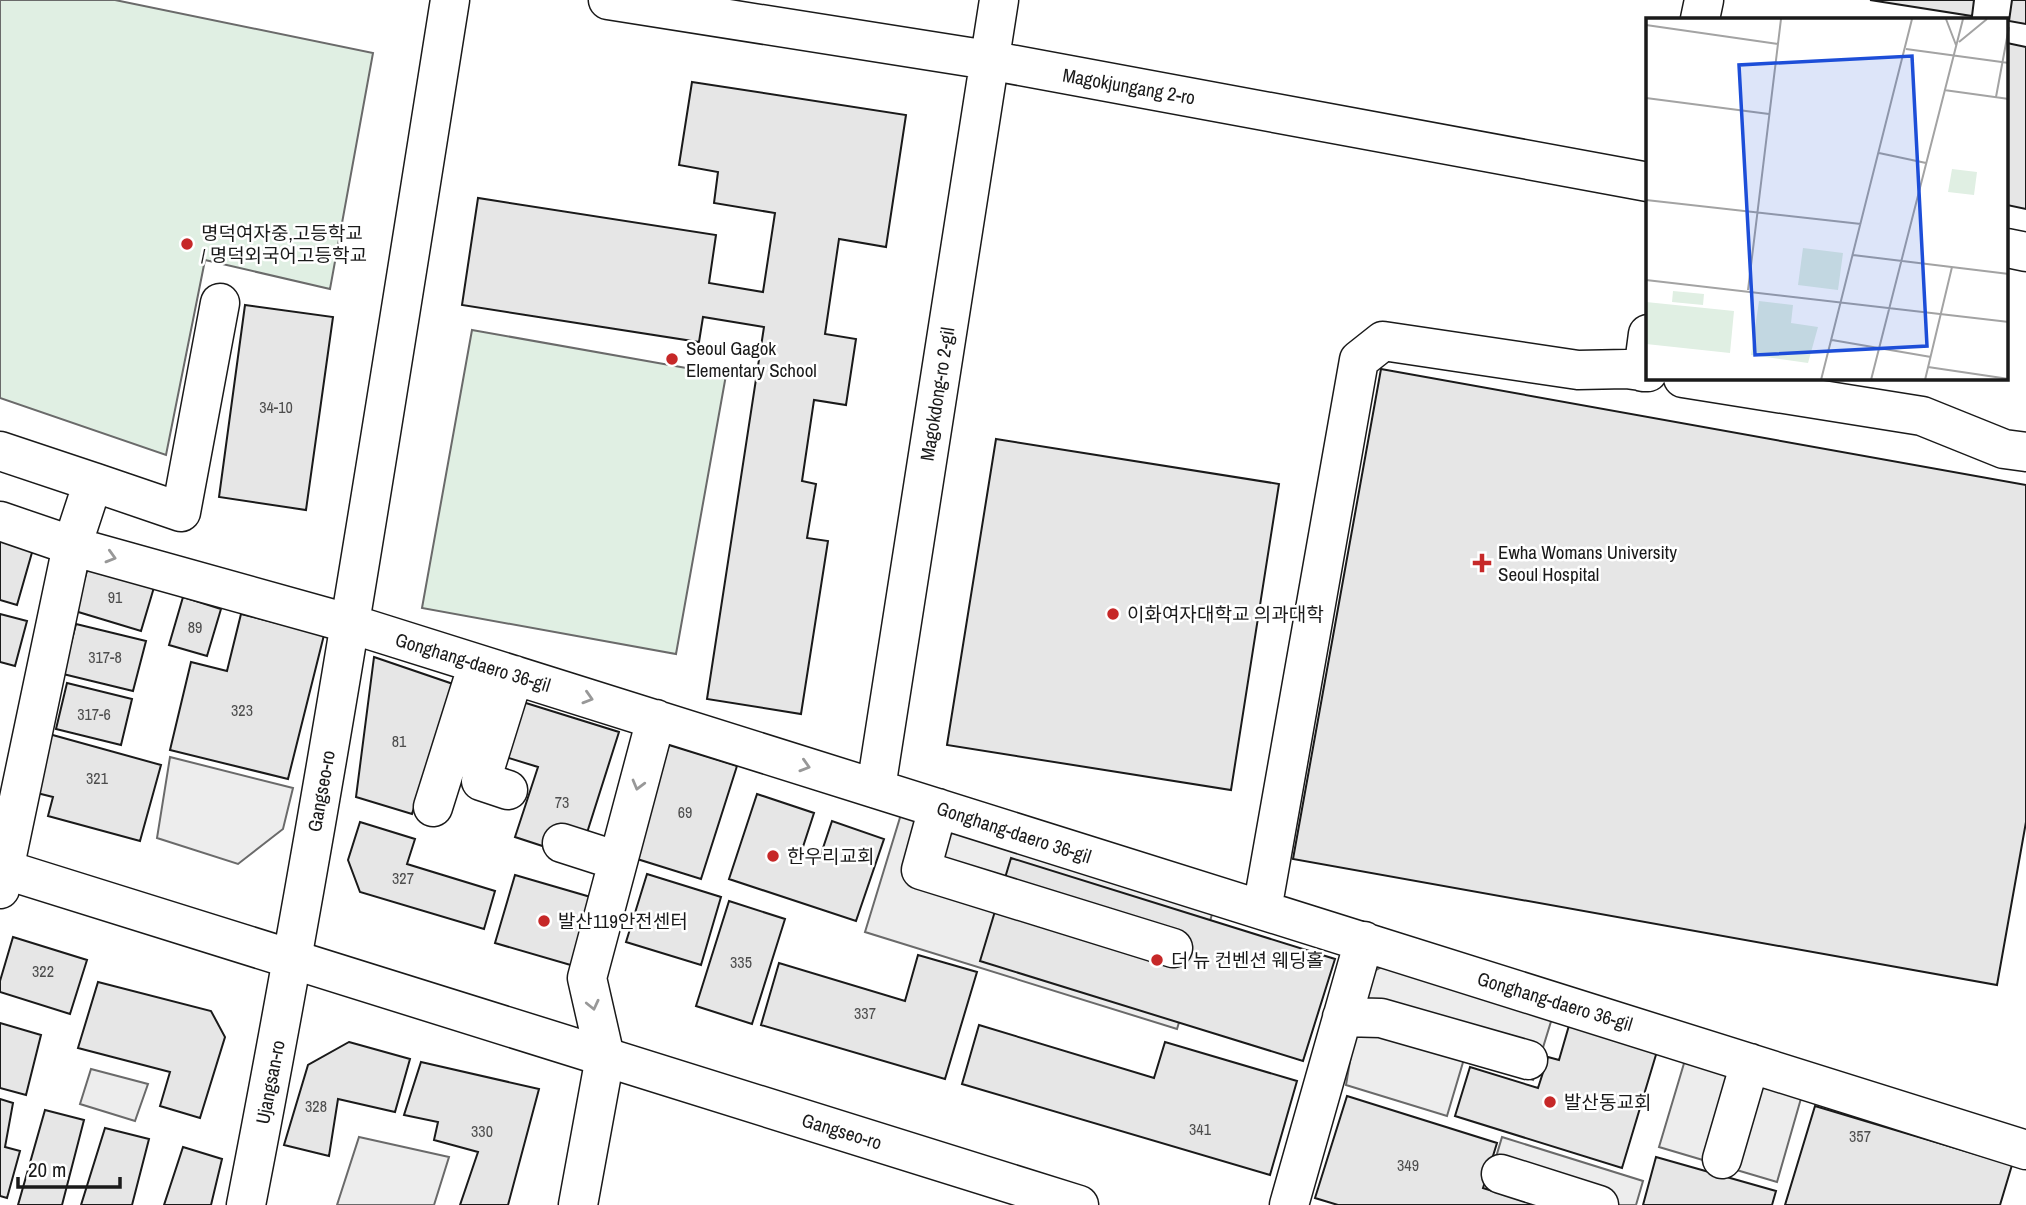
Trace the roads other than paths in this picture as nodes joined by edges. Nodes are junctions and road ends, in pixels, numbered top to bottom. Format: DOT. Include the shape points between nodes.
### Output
graph roads {
  1 [pos="450,0"];
  2 [pos="608,0"];
  3 [pos="999,0"];
  4 [pos="1704,0"];
  5 [pos="1700,18"];
  6 [pos="988,60"];
  7 [pos="1646,182"];
  8 [pos="2008,248"];
  9 [pos="2026,252"];
  10 [pos="220,303"];
  11 [pos="1645,372"];
  12 [pos="1695,380"];
  13 [pos="0,451"];
  14 [pos="2026,452"];
  15 [pos="93,482"];
  16 [pos="0,521"];
  17 [pos="72,546"];
  18 [pos="351,624"];
  19 [pos="496,670"];
  20 [pos="656,719"];
  21 [pos="876,788"];
  22 [pos="508,790"];
  23 [pos="433,807"];
  24 [pos="938,808"];
  25 [pos="562,843"];
  26 [pos="618,861"];
  27 [pos="921,870"];
  28 [pos="2,875"];
  29 [pos="961,910"];
  30 [pos="1262,910"];
  31 [pos="1364,941"];
  32 [pos="1173,948"];
  33 [pos="293,958"];
  34 [pos="1342,1017"];
  35 [pos="605,1057"];
  36 [pos="1528,1060"];
  37 [pos="1750,1063"];
  38 [pos="2026,1150"];
  39 [pos="1722,1159"];
  40 [pos="1501,1174"];
  41 [pos="246,1205"];
  42 [pos="578,1205"];
  43 [pos="1079,1205"];
  44 [pos="1289,1205"];
  45 [pos="1599,1205"];
  1 -- 18 [label="street, Gangseo-ro"];
  2 -- 6 [label="street, Magokjungang 2-ro"];
  3 -- 6 [label="street, Magokdong-ro 2-gil"];
  4 -- 5 [label="street"];
  6 -- 7 [label="street, Magokjungang 2-ro"];
  6 -- 21 [label="street, Magokdong-ro 2-gil"];
  8 -- 9 [label="street"];
  10 -- 15 [label="street" via="181,512"];
  11 -- 30 [label="street" via="1578,370 1383,341 1359,360"];
  12 -- 14 [label="street" via="1922,416 2004,449"];
  13 -- 15 [label="street"];
  15 -- 17 [label="street, Gangseo-ro"];
  16 -- 17 [label="street, Gonghang-daero 36-gil"];
  17 -- 18 [label="street, Gonghang-daero 36-gil, one-way"];
  17 -- 28 [label="street, Gangseo-ro"];
  18 -- 19 [label="street, Gonghang-daero 36-gil"];
  18 -- 33 [label="street, Gangseo-ro"];
  19 -- 20 [label="street, Gonghang-daero 36-gil, one-way"];
  19 -- 22 [label="street" via="481,781"];
  19 -- 23 [label="street"];
  20 -- 21 [label="street, Gonghang-daero 36-gil, one-way"];
  20 -- 26 [label="street, one-way"];
  21 -- 24 [label="street, Gonghang-daero 36-gil"];
  24 -- 27 [label="street"];
  24 -- 30 [label="street, Gonghang-daero 36-gil"];
  25 -- 26 [label="street"];
  26 -- 35 [label="street, one-way" via="587,978"];
  27 -- 29 [label="street" via="914,895"];
  27 -- 32 [label="street"];
  28 -- 33 [label="street, Gangseo-ro"];
  30 -- 31 [label="street, Gonghang-daero 36-gil"];
  31 -- 34 [label="street"];
  31 -- 37 [label="street, Gonghang-daero 36-gil"];
  33 -- 35 [label="street, Gangseo-ro"];
  33 -- 41 [label="street, Ujangsan-ro"];
  34 -- 36 [label="street" via="1381,1018"];
  34 -- 44 [label="street"];
  35 -- 42 [label="street"];
  35 -- 43 [label="street, Gangseo-ro"];
  37 -- 38 [label="street, Gonghang-daero 36-gil"];
  37 -- 39 [label="street"];
  40 -- 45 [label="street"];
}
